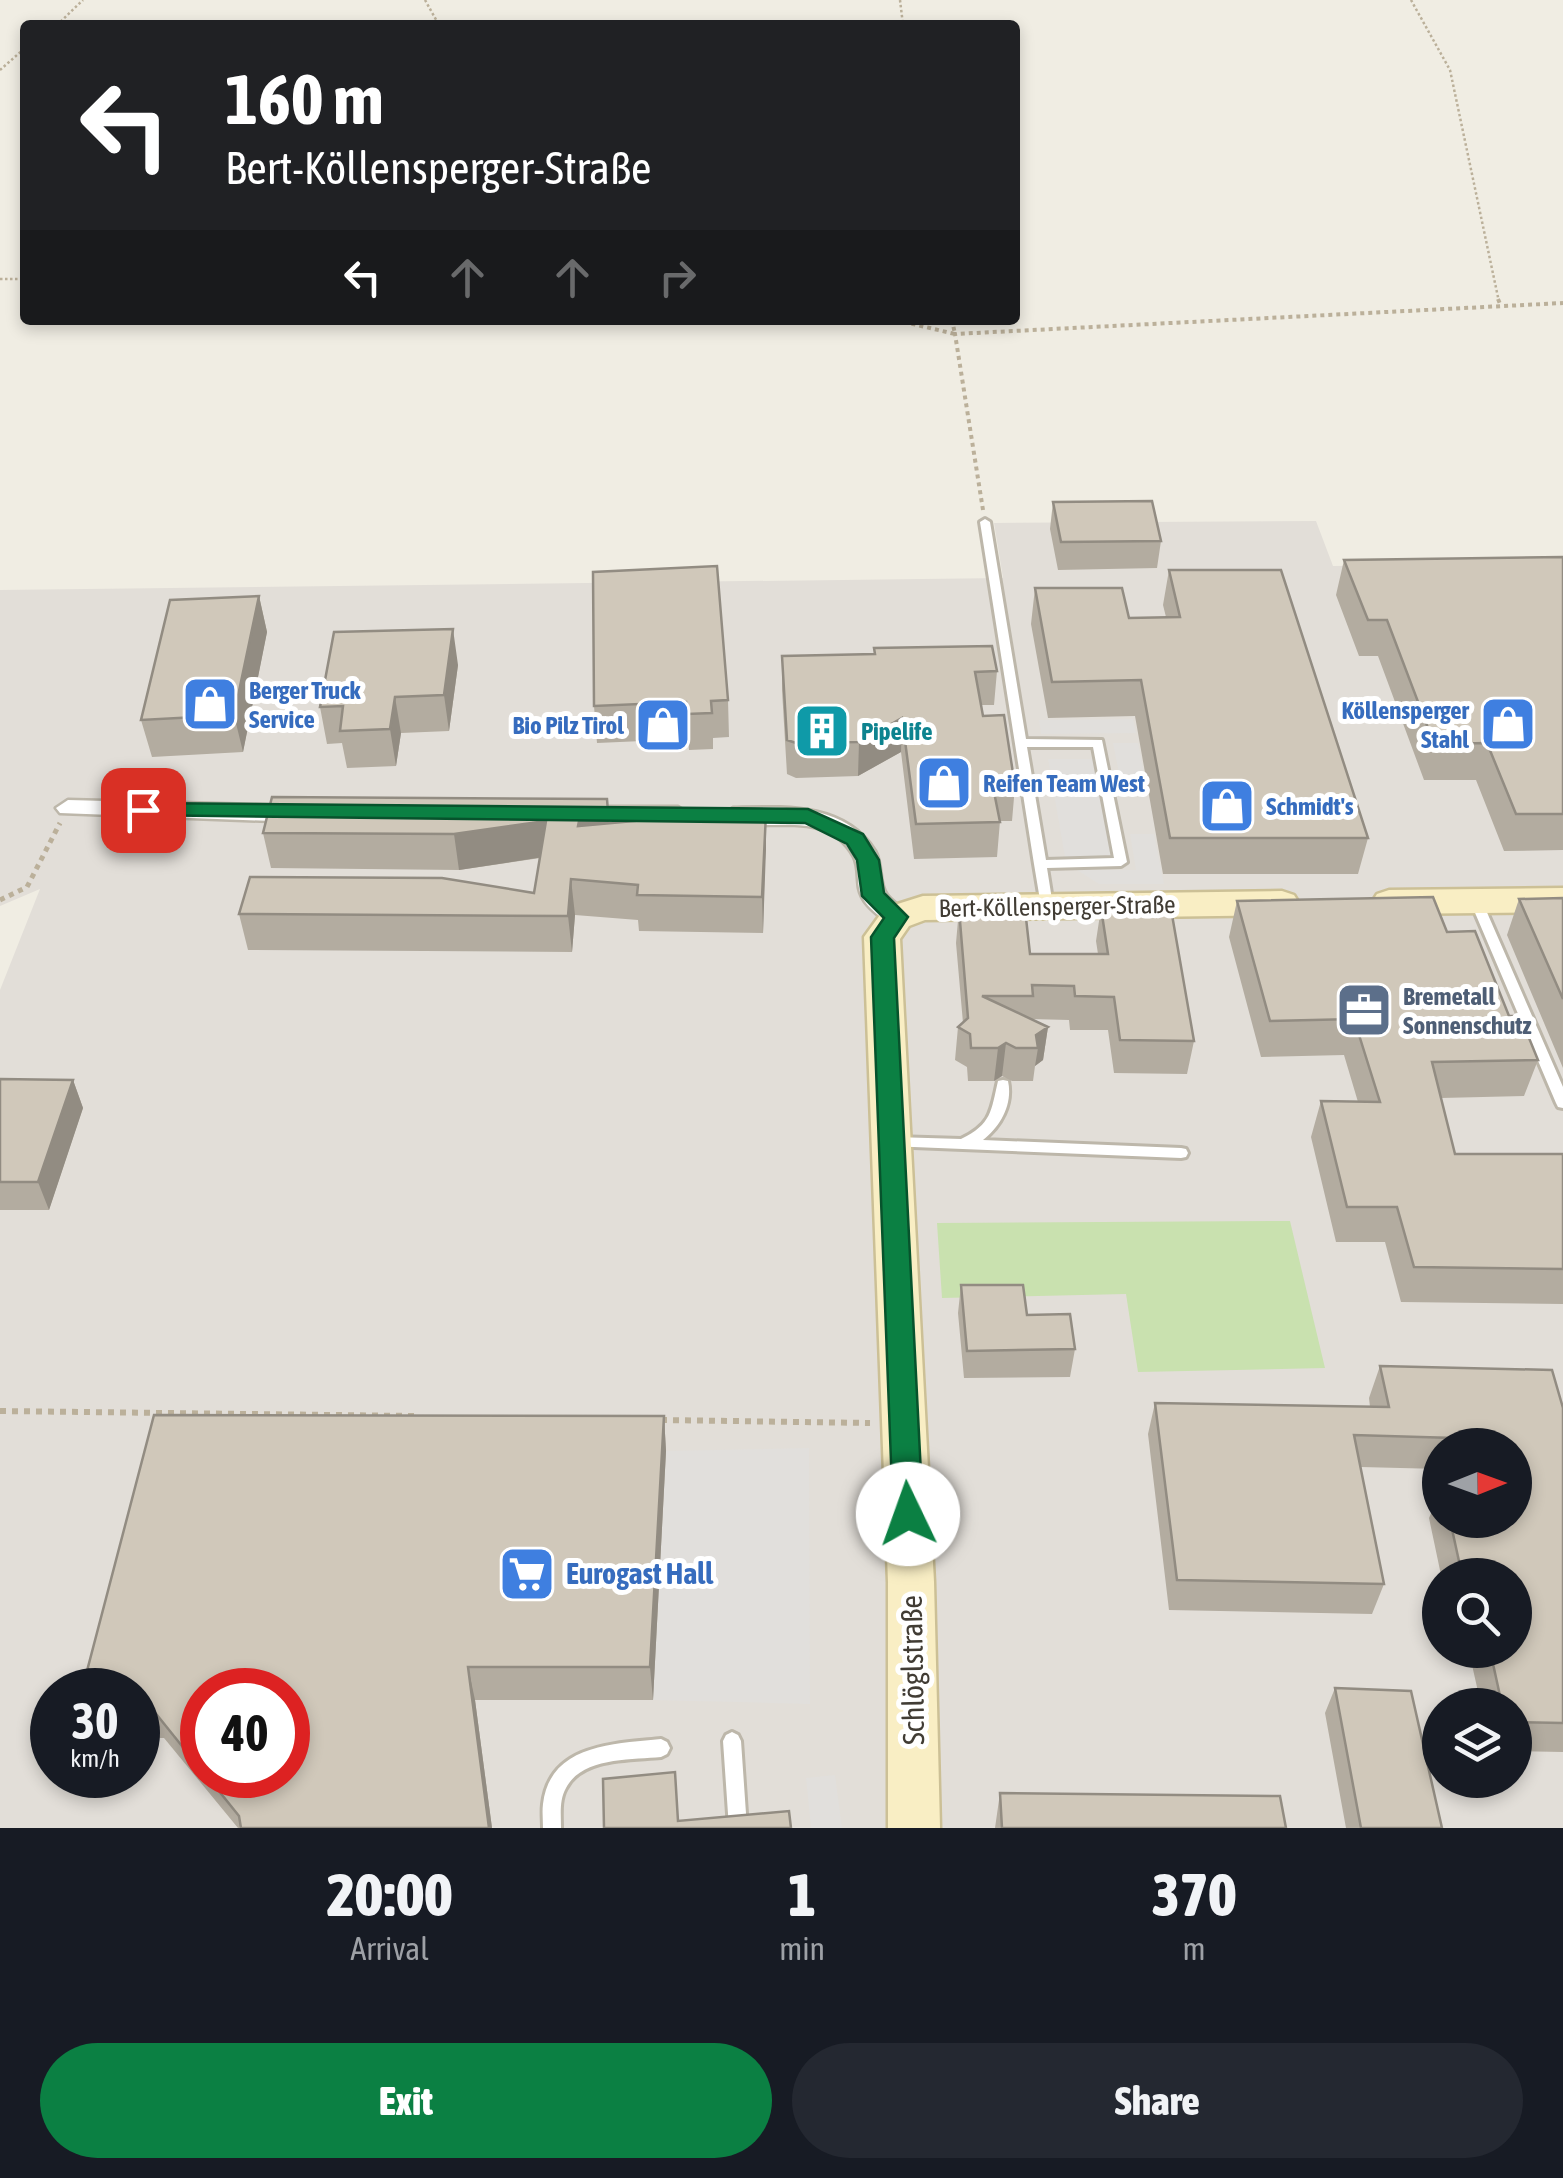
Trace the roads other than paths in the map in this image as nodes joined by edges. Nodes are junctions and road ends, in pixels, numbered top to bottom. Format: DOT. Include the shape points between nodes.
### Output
graph roads {
  1 [pos="986,522"];
  2 [pos="1021,743"];
  3 [pos="68,808"];
  4 [pos="314,814"];
  5 [pos="552,815"];
  6 [pos="1040,864"];
  7 [pos="1563,900"];
  8 [pos="1476,901"];
  9 [pos="1350,902"];
  10 [pos="1312,903"];
  11 [pos="1047,906"];
  12 [pos="897,917"];
  13 [pos="1003,1085"];
  14 [pos="1563,1103"];
  15 [pos="891,1142"];
  16 [pos="964,1144"];
  17 [pos="1181,1154"];
  18 [pos="732,1741"];
  19 [pos="661,1748"];
  20 [pos="552,1828"];
  21 [pos="738,1828"];
  22 [pos="914,1828"];
  1 -- 2 [label="lane"];
  2 -- 6 [label="lane"];
  2 -- 6 [label="lane" via="1098,742 1121,862"];
  3 -- 4 [label="street"];
  5 -- 12 [label="street" via="808,816 855,839 868,860 874,896"];
  6 -- 11 [label="lane"];
  7 -- 8 [label="street"];
  8 -- 9 [label="street"];
  8 -- 14 [label="lane"];
  10 -- 11 [label="street, Bert-Köllensperger-Straße"];
  11 -- 12 [label="street, Bert-Köllensperger-Straße" via="923,908"];
  12 -- 15 [label="street, Schlöglstraße" via="882,937"];
  13 -- 16 [label="lane" via="992,1126"];
  15 -- 16 [label="lane"];
  15 -- 22 [label="street, Schlöglstraße" via="912,1596"];
  16 -- 17 [label="lane"];
  18 -- 21 [label="lane"];
  19 -- 20 [label="lane" via="590,1755 563,1773 550,1803"];
}
